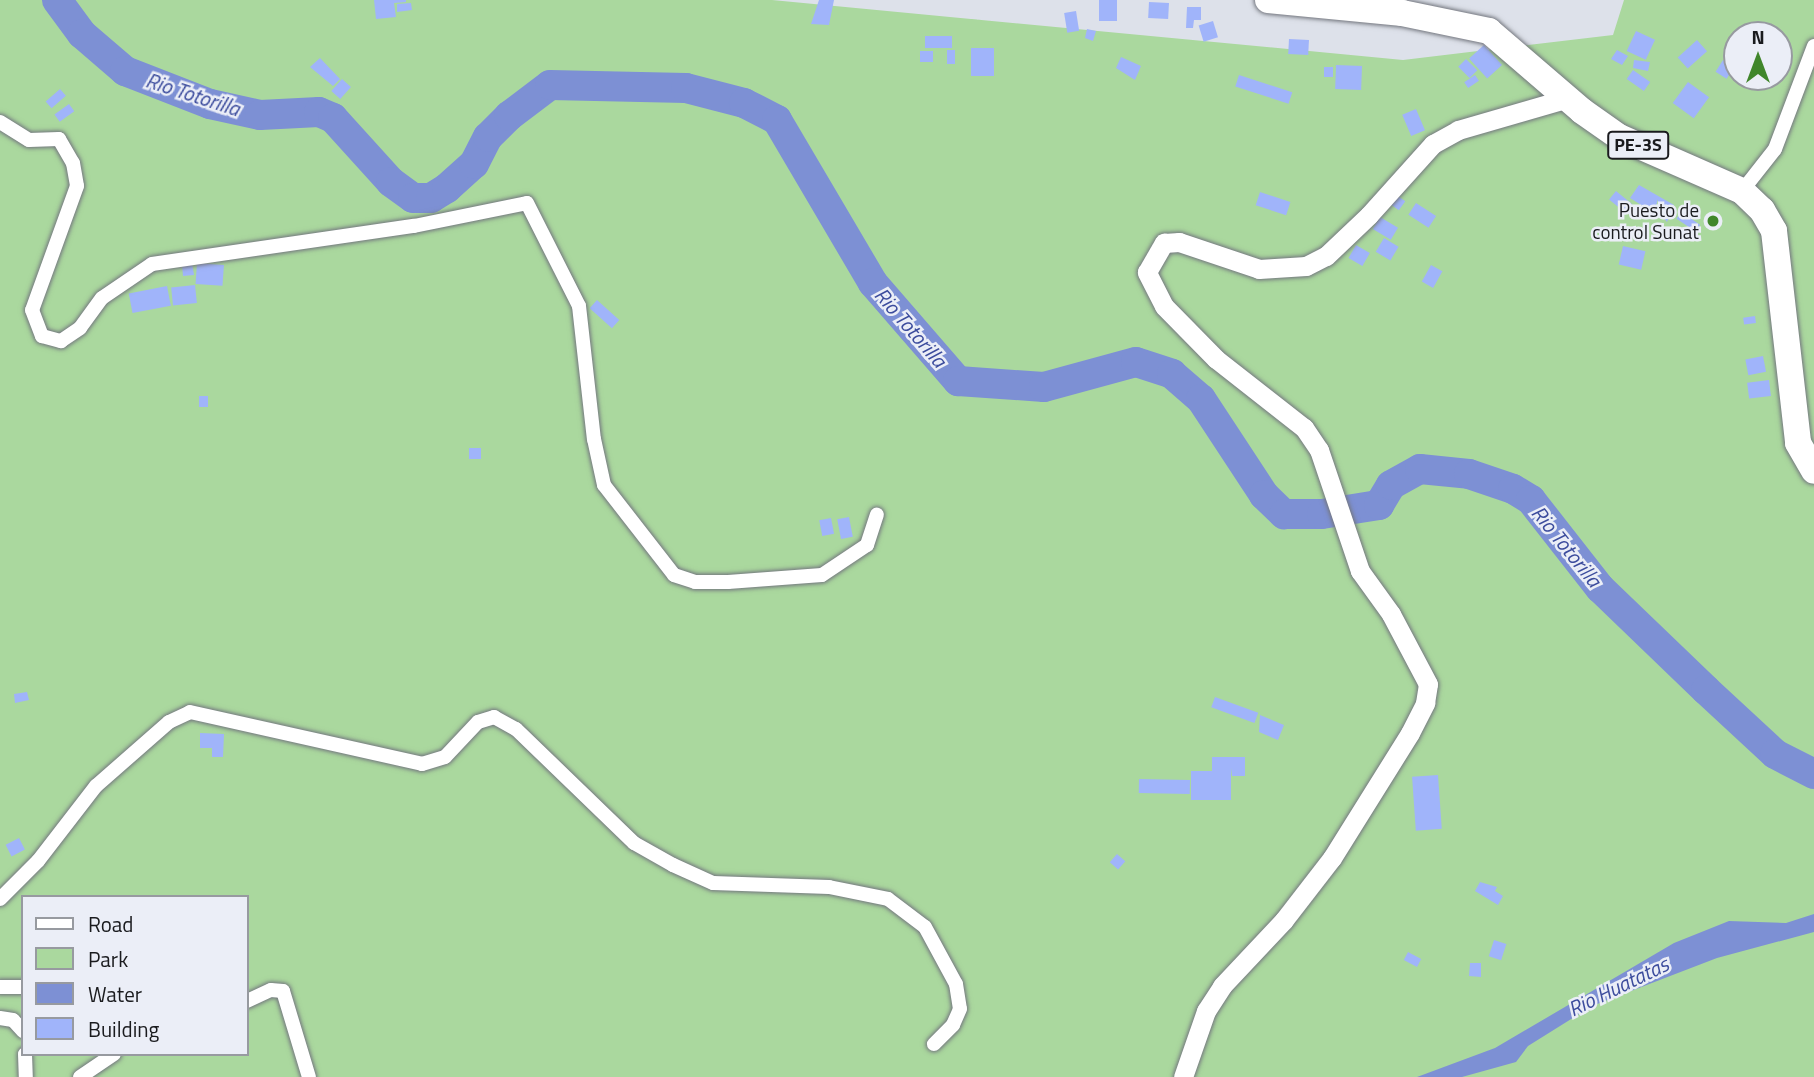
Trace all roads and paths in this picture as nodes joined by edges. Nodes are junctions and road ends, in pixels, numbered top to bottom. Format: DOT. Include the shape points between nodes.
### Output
graph roads {
  1 [pos="1268,0"];
  2 [pos="1402,6"];
  3 [pos="1814,46"];
  4 [pos="1568,98"];
  5 [pos="0,122"];
  6 [pos="1742,191"];
  7 [pos="1814,471"];
  8 [pos="877,515"];
  9 [pos="0,899"];
  10 [pos="0,987"];
  11 [pos="21,987"];
  12 [pos="248,1001"];
  13 [pos="0,1018"];
  14 [pos="21,1029"];
  15 [pos="934,1044"];
  16 [pos="25,1056"];
  17 [pos="111,1056"];
  18 [pos="26,1077"];
  19 [pos="80,1077"];
  20 [pos="309,1077"];
  21 [pos="1183,1077"];
  1 -- 2 [label="highway, PE-3S"];
  2 -- 4 [label="highway, PE-3S" via="1489,31"];
  3 -- 6 [label="street" via="1775,149"];
  4 -- 6 [label="highway, PE-3S" via="1619,137"];
  4 -- 21 [label="street" via="1458,130 1433,144 1369,215 1326,256 1306,267 1259,269 1179,242 1164,243 1147,272 1164,306 1238,381 1304,428 1319,450 1360,571 1426,675 1425,703 1314,884 1222,986 1206,1011"];
  5 -- 8 [label="street" via="29,140 59,139 73,163 77,186 32,310 43,336 61,341 80,328 102,298 152,264 414,226 527,203 579,306 594,439 604,485 674,575 695,582 822,575 867,545"];
  6 -- 7 [label="highway, PE-3S" via="1762,210 1774,231 1798,443"];
  9 -- 15 [label="street" via="38,861 96,786 169,722 190,712 422,764 445,757 478,722 494,717 516,729 634,843 673,865 713,883 829,887 888,899 925,927 956,984 960,1009 953,1026"];
  10 -- 11 [label="street"];
  12 -- 20 [label="street" via="271,990 283,991"];
  13 -- 14 [label="street" via="13,1020"];
  16 -- 18 [label="street"];
  17 -- 19 [label="street"];
}
